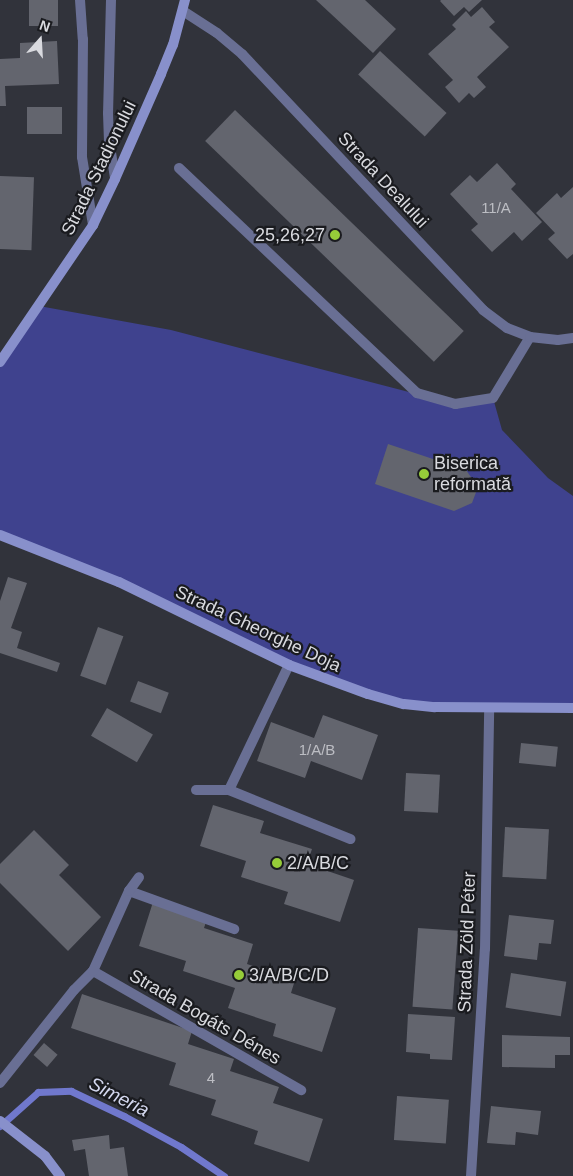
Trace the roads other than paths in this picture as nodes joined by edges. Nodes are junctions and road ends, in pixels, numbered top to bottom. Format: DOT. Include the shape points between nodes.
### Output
graph roads {
  1 [pos="80,0"];
  2 [pos="111,0"];
  3 [pos="185,0"];
  4 [pos="183,11"];
  5 [pos="179,168"];
  6 [pos="116,179"];
  7 [pos="92,225"];
  8 [pos="530,337"];
  9 [pos="573,338"];
  10 [pos="0,362"];
  11 [pos="0,535"];
  12 [pos="288,665"];
  13 [pos="573,708"];
  14 [pos="489,709"];
  15 [pos="196,790"];
  16 [pos="229,790"];
  17 [pos="350,839"];
  18 [pos="139,878"];
  19 [pos="128,891"];
  20 [pos="234,929"];
  21 [pos="93,971"];
  22 [pos="0,1083"];
  23 [pos="301,1090"];
  24 [pos="0,1121"];
  25 [pos="60,1176"];
  26 [pos="471,1176"];
  1 -- 7 [label="street" via="82,156"];
  2 -- 6 [label="street" via="108,113"];
  3 -- 4 [label="street, Strada Stadionului"];
  4 -- 6 [label="street, Strada Stadionului" via="161,74"];
  4 -- 8 [label="street, Strada Dealului" via="242,54 483,310 507,328"];
  5 -- 8 [label="street" via="417,392 455,404 493,398"];
  6 -- 7 [label="street, Strada Stadionului"];
  7 -- 10 [label="street, Strada Stadionului"];
  8 -- 9 [label="street, Strada Dealului"];
  11 -- 12 [label="street, Strada Gheorghe Doja" via="119,582"];
  12 -- 14 [label="street, Strada Gheorghe Doja" via="404,704"];
  12 -- 16 [label="street"];
  13 -- 14 [label="street, Strada Gheorghe Doja"];
  14 -- 26 [label="street, Strada Zöld Péter" via="485,948"];
  15 -- 16 [label="street"];
  16 -- 17 [label="street"];
  18 -- 19 [label="street"];
  19 -- 20 [label="street"];
  19 -- 21 [label="street"];
  21 -- 22 [label="street"];
  21 -- 23 [label="street, Strada Bogáts Dénes"];
  24 -- 25 [label="street" via="45,1156"];
}
